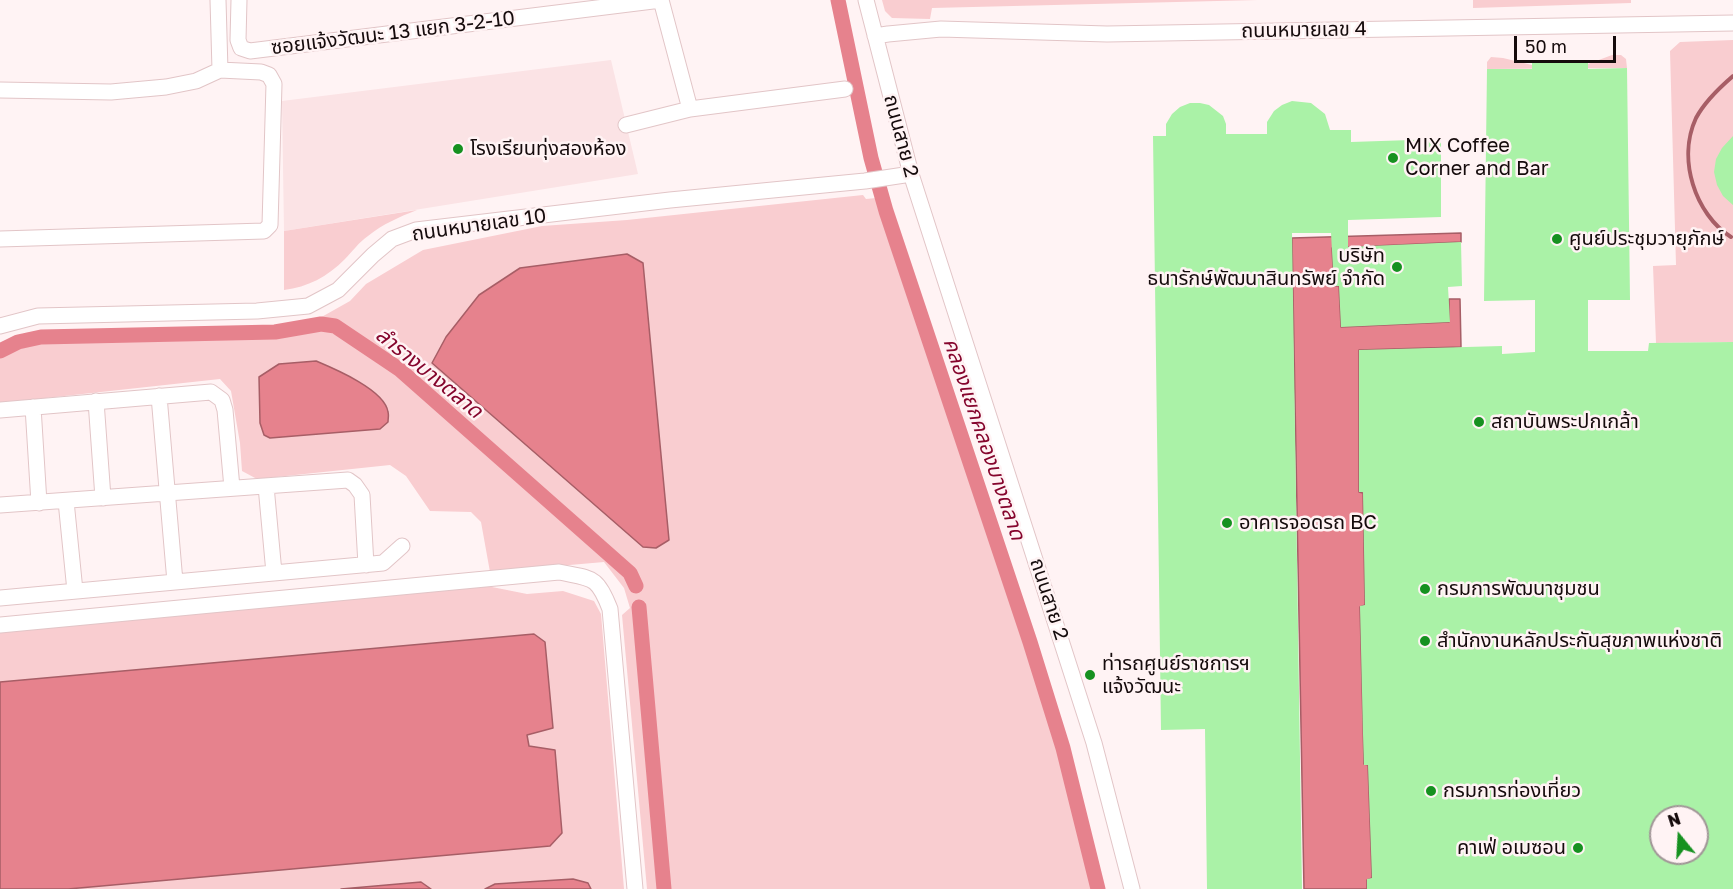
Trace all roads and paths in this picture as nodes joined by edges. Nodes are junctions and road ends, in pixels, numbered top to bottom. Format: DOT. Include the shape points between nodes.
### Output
graph roads {
  1 [pos="218,0"];
  2 [pos="239,0"];
  3 [pos="661,0"];
  4 [pos="866,0"];
  5 [pos="1733,23"];
  6 [pos="875,36"];
  7 [pos="220,70"];
  8 [pos="845,89"];
  9 [pos="0,90"];
  10 [pos="690,110"];
  11 [pos="626,125"];
  12 [pos="911,174"];
  13 [pos="0,239"];
  14 [pos="0,327"];
  15 [pos="159,396"];
  16 [pos="96,401"];
  17 [pos="33,407"];
  18 [pos="0,410"];
  19 [pos="266,486"];
  20 [pos="232,488"];
  21 [pos="166,493"];
  22 [pos="103,498"];
  23 [pos="66,501"];
  24 [pos="39,503"];
  25 [pos="0,505"];
  26 [pos="402,546"];
  27 [pos="366,564"];
  28 [pos="273,573"];
  29 [pos="175,582"];
  30 [pos="75,591"];
  31 [pos="0,597"];
  32 [pos="0,625"];
  33 [pos="635,889"];
  34 [pos="1132,889"];
  1 -- 7 [label="street"];
  2 -- 3 [label="street, ซอยแจ้งวัฒนะ 13 แยก 3-2-10" via="238,40 241,48 250,51"];
  3 -- 10 [label="street"];
  4 -- 6 [label="street, ถนนสาย 2"];
  5 -- 6 [label="street, ถนนหมายเลข 4" via="1107,34 941,29"];
  6 -- 12 [label="street, ถนนสาย 2"];
  7 -- 9 [label="street" via="196,81 111,92"];
  7 -- 13 [label="street" via="261,72 269,75 274,84 270,225 264,231"];
  8 -- 10 [label="street"];
  10 -- 11 [label="street"];
  12 -- 14 [label="street, ถนนหมายเลข 10" via="417,230 392,239 338,290 308,306 38,316"];
  12 -- 34 [label="street, ถนนสาย 2" via="1076,682"];
  15 -- 16 [label="street"];
  15 -- 20 [label="street" via="207,392 222,400"];
  15 -- 21 [label="street"];
  16 -- 17 [label="street"];
  16 -- 22 [label="street"];
  17 -- 18 [label="street"];
  17 -- 24 [label="street"];
  19 -- 20 [label="street"];
  19 -- 27 [label="street" via="345,480 353,483 362,497"];
  19 -- 28 [label="street"];
  20 -- 21 [label="street"];
  21 -- 22 [label="street"];
  21 -- 29 [label="street"];
  22 -- 23 [label="street"];
  23 -- 24 [label="street"];
  23 -- 30 [label="street"];
  24 -- 25 [label="street"];
  26 -- 27 [label="street" via="383,563"];
  27 -- 28 [label="street"];
  28 -- 29 [label="street"];
  29 -- 30 [label="street"];
  30 -- 31 [label="street"];
  32 -- 33 [label="street" via="559,572 592,579 603,590 610,609"];
}
